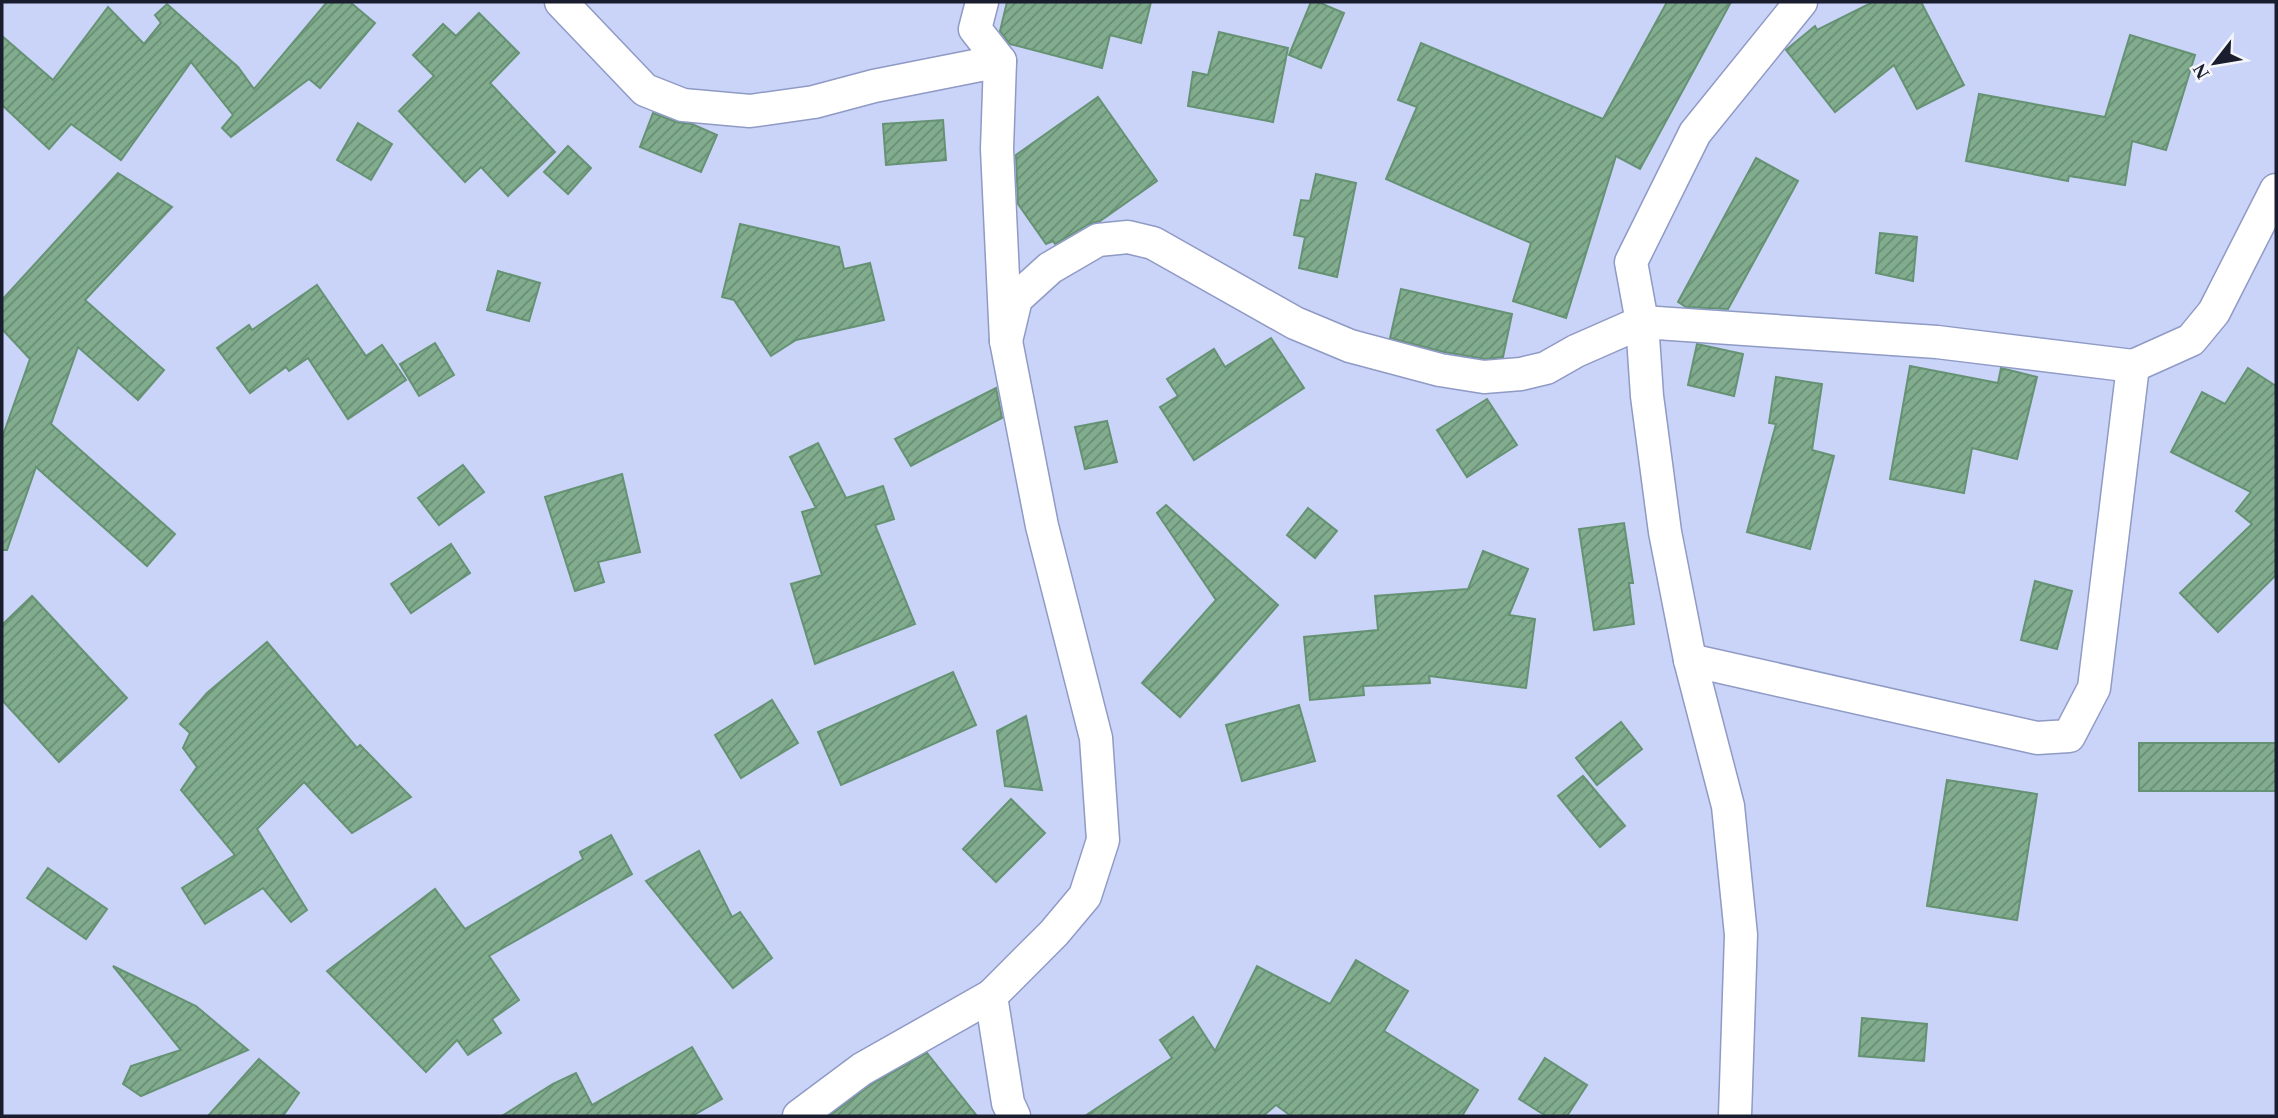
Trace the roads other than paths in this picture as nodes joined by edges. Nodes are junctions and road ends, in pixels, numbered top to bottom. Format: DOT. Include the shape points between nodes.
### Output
graph roads {
  1 [pos="561,2"];
  2 [pos="982,2"];
  3 [pos="1798,3"];
  4 [pos="1000,61"];
  5 [pos="2276,190"];
  6 [pos="1642,322"];
  7 [pos="1006,341"];
  8 [pos="2133,366"];
  9 [pos="1690,660"];
  10 [pos="991,996"];
  11 [pos="799,1116"];
  12 [pos="1014,1116"];
  13 [pos="1735,1116"];
  1 -- 4 [label="street" via="645,90 683,104 750,111 814,102"];
  2 -- 4 [label="street" via="975,29"];
  3 -- 6 [label="street" via="1695,133 1632,262"];
  4 -- 7 [label="street" via="997,149"];
  5 -- 8 [label="street" via="2214,312 2191,340"];
  6 -- 7 [label="street" via="1546,368 1521,374 1484,377 1440,370 1350,346 1295,323 1153,243 1128,237 1098,240 1050,268 1016,299"];
  6 -- 8 [label="street" via="1937,342"];
  6 -- 9 [label="street" via="1665,532"];
  7 -- 10 [label="street" via="1042,526 1096,738 1103,840 1085,896"];
  8 -- 9 [label="street" via="2094,688 2069,736 2038,738"];
  9 -- 13 [label="street" via="1728,806 1735,871 1741,935"];
  10 -- 11 [label="street" via="862,1069"];
  10 -- 12 [label="street"];
}
